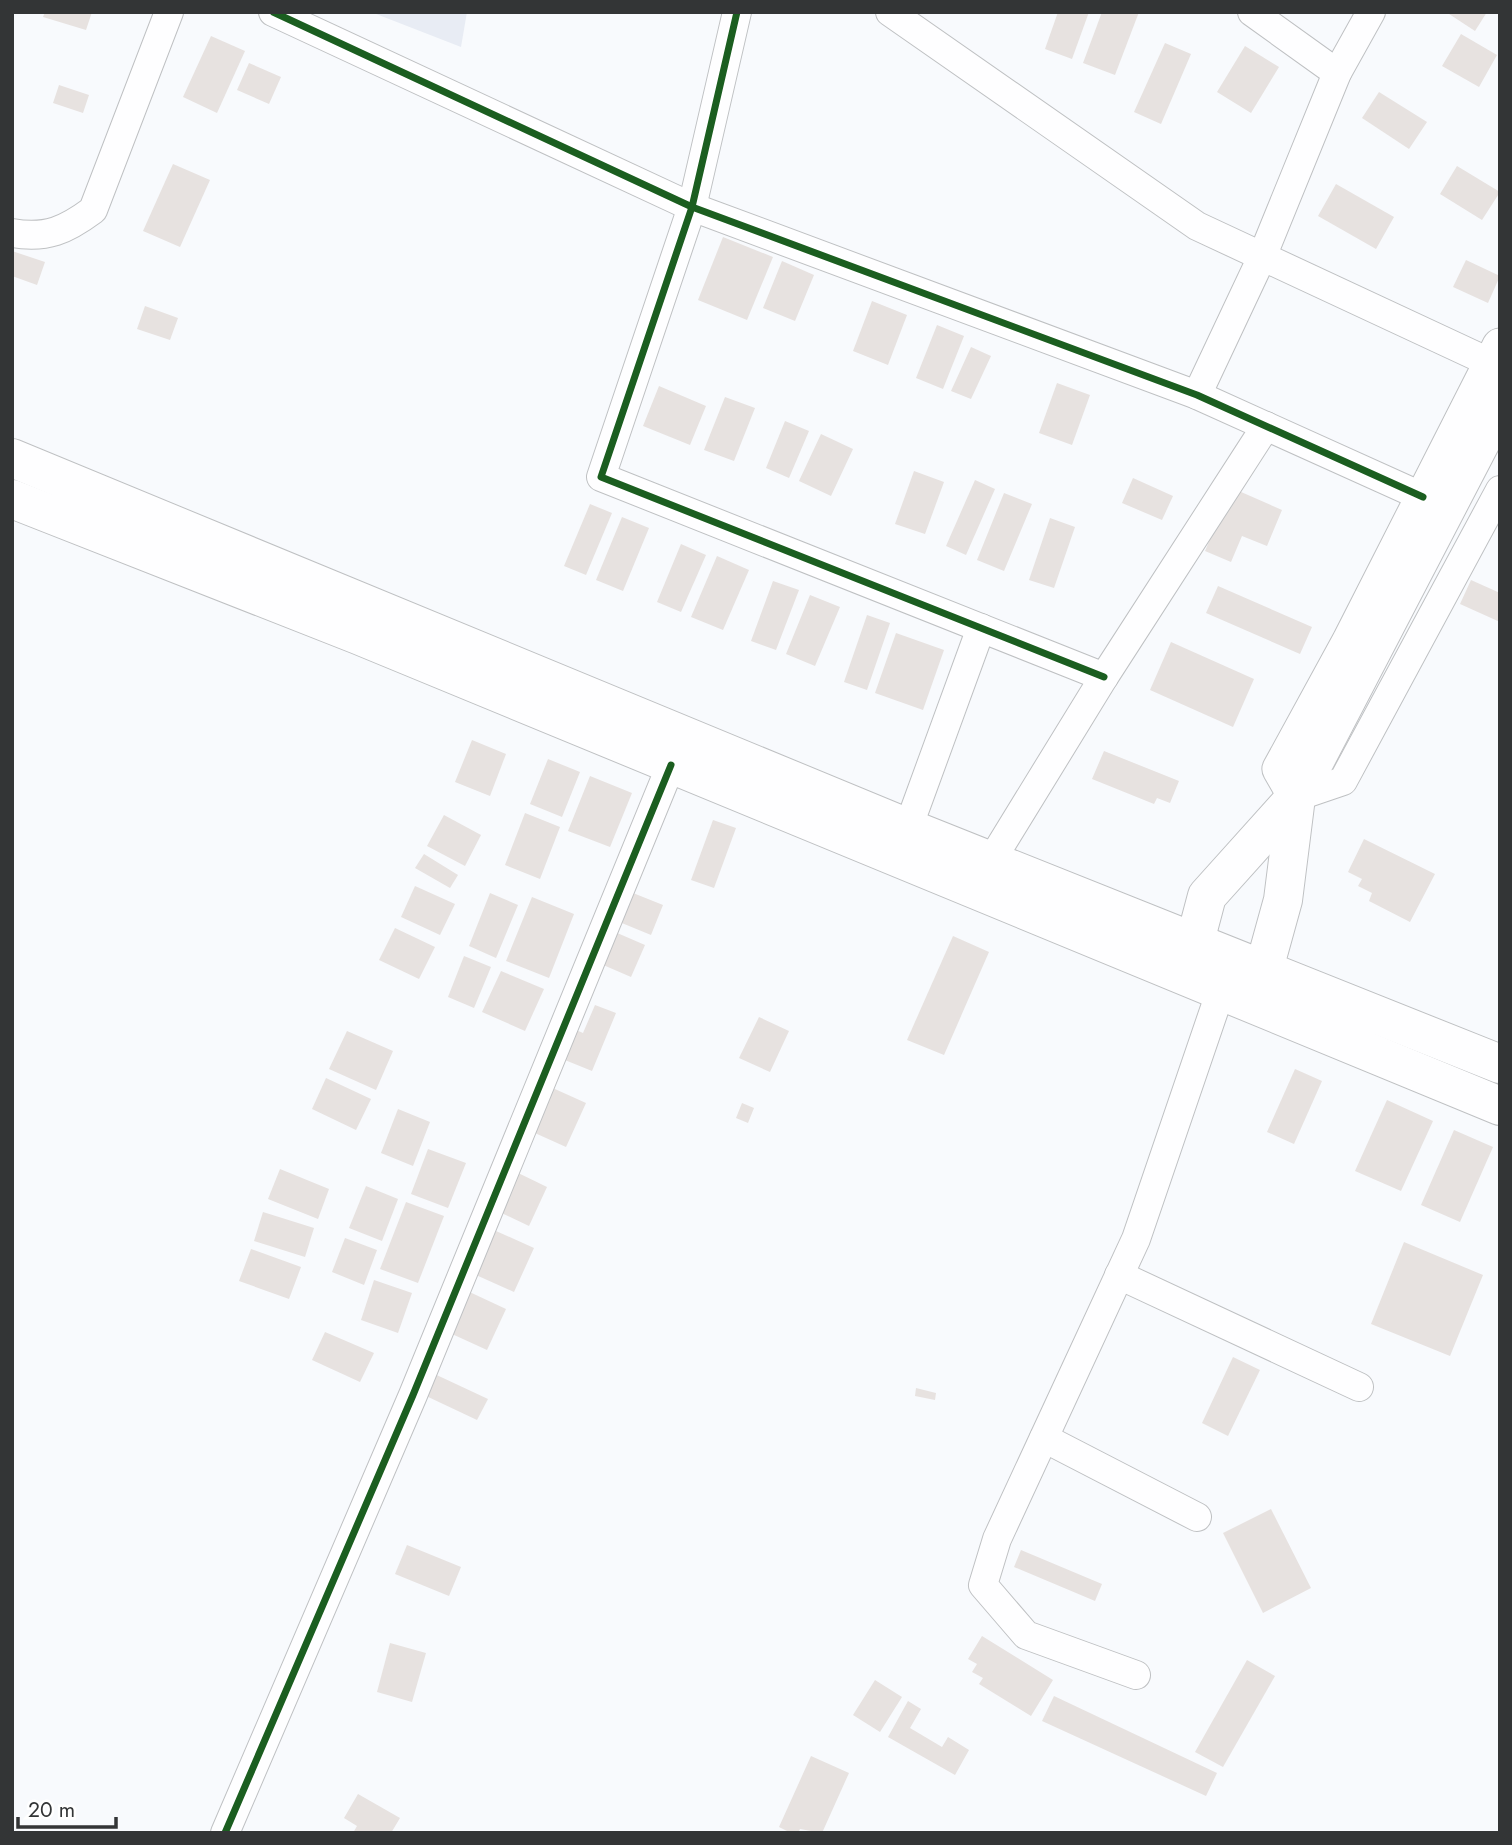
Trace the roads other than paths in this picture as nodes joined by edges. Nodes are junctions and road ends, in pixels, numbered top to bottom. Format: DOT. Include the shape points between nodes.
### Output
graph roads {
  1 [pos="169,12"];
  2 [pos="273,12"];
  3 [pos="737,12"];
  4 [pos="890,12"];
  5 [pos="1252,12"];
  6 [pos="1371,12"];
  7 [pos="1337,73"];
  8 [pos="692,207"];
  9 [pos="12,233"];
  10 [pos="1262,257"];
  11 [pos="1496,354"];
  12 [pos="1197,395"];
  13 [pos="1500,405"];
  14 [pos="1266,426"];
  15 [pos="12,457"];
  16 [pos="1500,490"];
  17 [pos="1423,496"];
  18 [pos="12,499"];
  19 [pos="981,628"];
  20 [pos="1104,677"];
  21 [pos="671,765"];
  22 [pos="1296,797"];
  23 [pos="908,828"];
  24 [pos="991,861"];
  25 [pos="1190,959"];
  26 [pos="1264,970"];
  27 [pos="1237,998"];
  28 [pos="1500,1064"];
  29 [pos="1500,1106"];
  30 [pos="1119,1275"];
  31 [pos="1359,1387"];
  32 [pos="1044,1437"];
  33 [pos="1197,1517"];
  34 [pos="1136,1675"];
  35 [pos="225,1833"];
  1 -- 9 [label="street" via="93,210 65,230 27,236"];
  2 -- 8 [label="street"];
  3 -- 8 [label="street"];
  4 -- 10 [label="street" via="1196,226"];
  5 -- 7 [label="street"];
  6 -- 7 [label="street"];
  7 -- 10 [label="street"];
  8 -- 12 [label="street"];
  8 -- 19 [label="street" via="601,477"];
  10 -- 11 [label="street"];
  10 -- 12 [label="street"];
  11 -- 17 [label="street"];
  12 -- 14 [label="street"];
  13 -- 22 [label="main road"];
  14 -- 17 [label="street"];
  14 -- 20 [label="street"];
  15 -- 23 [label="main road"];
  16 -- 22 [label="street" via="1343,781"];
  17 -- 22 [label="street" via="1280,769"];
  18 -- 21 [label="main road"];
  19 -- 20 [label="street"];
  19 -- 23 [label="street"];
  20 -- 24 [label="street"];
  21 -- 25 [label="main road"];
  21 -- 35 [label="street" via="413,1395"];
  22 -- 25 [label="main road" via="1208,896"];
  22 -- 26 [label="main road" via="1283,900"];
  23 -- 24 [label="main road"];
  24 -- 25 [label="main road"];
  25 -- 26 [label="main road"];
  25 -- 27 [label="main road"];
  26 -- 27 [label="main road"];
  26 -- 28 [label="main road"];
  27 -- 29 [label="main road"];
  27 -- 30 [label="street"];
  30 -- 31 [label="street"];
  30 -- 32 [label="street"];
  32 -- 33 [label="street"];
  32 -- 34 [label="street" via="997,1539 983,1584 1026,1635"];
}
